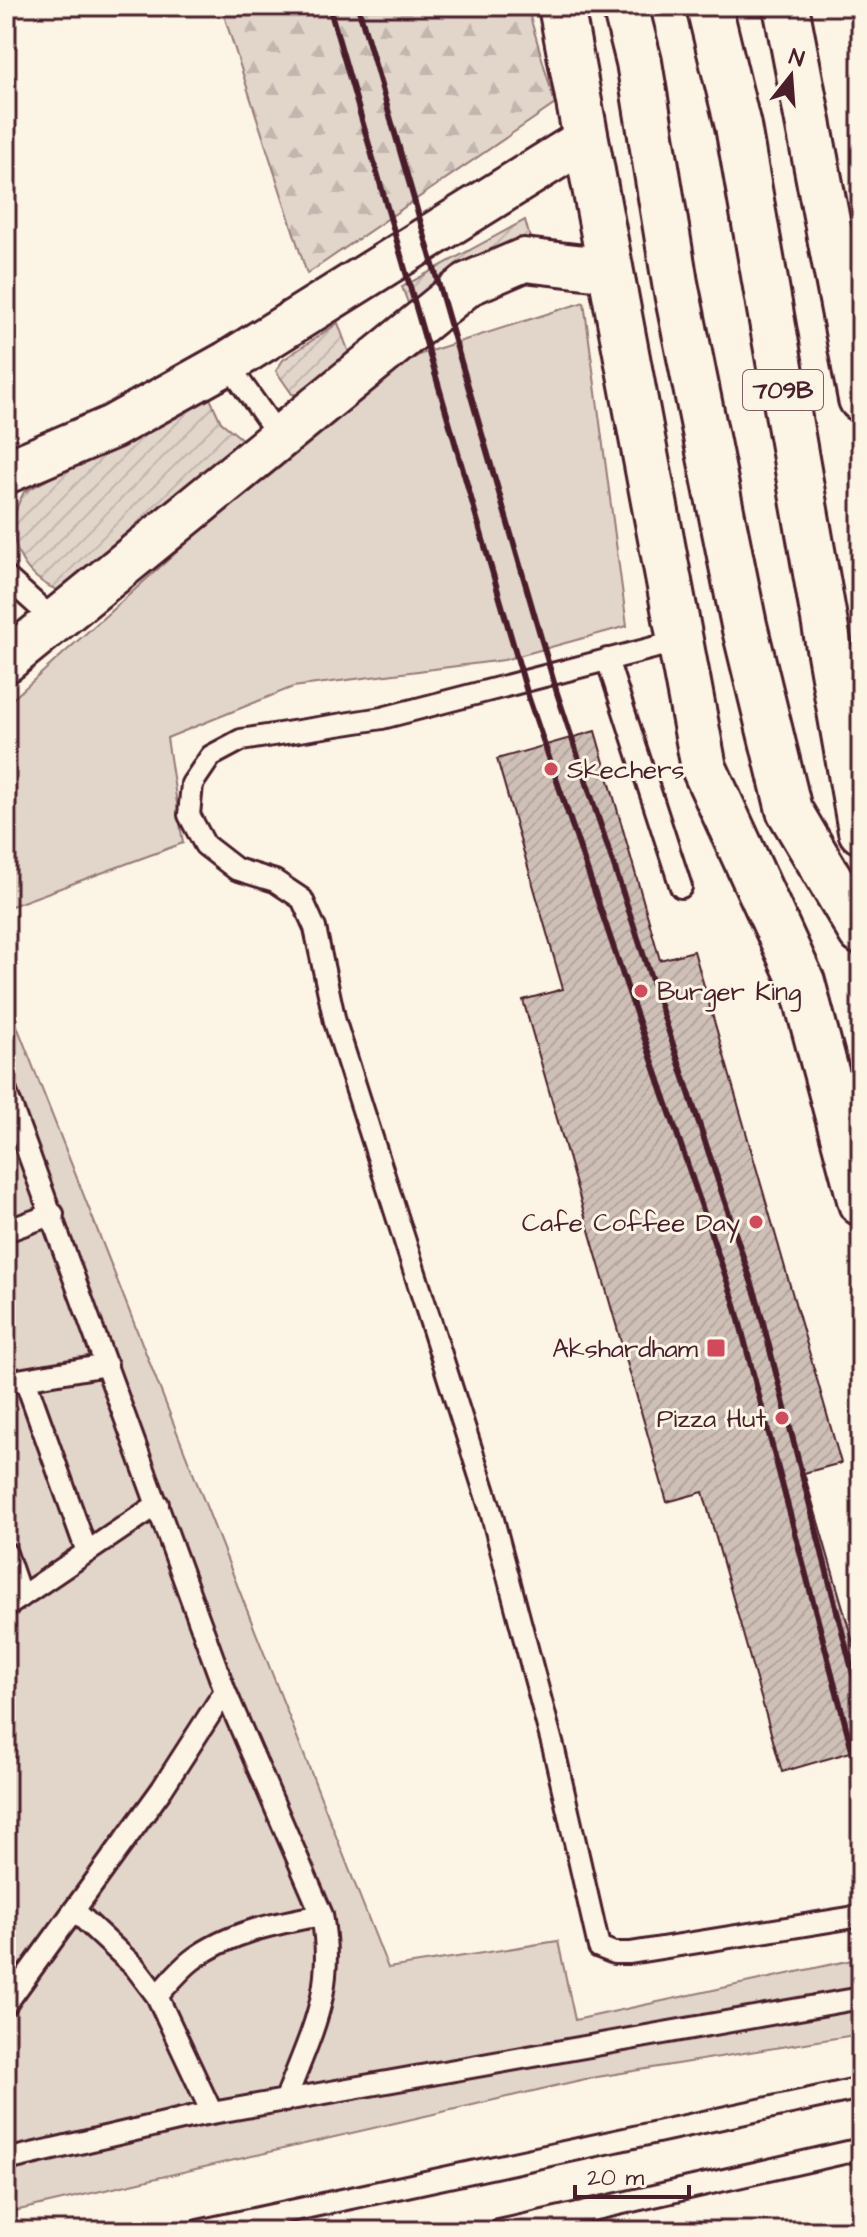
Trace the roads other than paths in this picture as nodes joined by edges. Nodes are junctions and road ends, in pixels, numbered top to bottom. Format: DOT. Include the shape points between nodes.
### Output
graph roads {
  1 [pos="561,6"];
  2 [pos="625,6"];
  3 [pos="709,6"];
  4 [pos="786,6"];
  5 [pos="586,139"];
  6 [pos="611,270"];
  7 [pos="227,363"];
  8 [pos="861,399"];
  9 [pos="281,439"];
  10 [pos="6,472"];
  11 [pos="6,577"];
  12 [pos="56,622"];
  13 [pos="680,641"];
  14 [pos="607,659"];
  15 [pos="6,661"];
  16 [pos="861,831"];
  17 [pos="681,887"];
  18 [pos="861,932"];
  19 [pos="6,1092"];
  20 [pos="849,1110"];
  21 [pos="861,1203"];
  22 [pos="53,1214"];
  23 [pos="6,1231"];
  24 [pos="107,1365"];
  25 [pos="16,1380"];
  26 [pos="158,1504"];
  27 [pos="87,1552"];
  28 [pos="6,1553"];
  29 [pos="13,1602"];
  30 [pos="225,1691"];
  31 [pos="74,1910"];
  32 [pos="322,1915"];
  33 [pos="861,1916"];
  34 [pos="157,1996"];
  35 [pos="861,1998"];
  36 [pos="6,2004"];
  37 [pos="861,2088"];
  38 [pos="285,2101"];
  39 [pos="212,2113"];
  40 [pos="861,2149"];
  41 [pos="6,2160"];
  42 [pos="198,2231"];
  43 [pos="499,2231"];
  1 -- 5 [label="main road"];
  2 -- 18 [label="main road" via="728,547 789,810"];
  3 -- 16 [label="main road, 709B" via="741,142"];
  4 -- 8 [label="main road, 709B"];
  5 -- 6 [label="main road"];
  5 -- 7 [label="street"];
  6 -- 9 [label="street" via="524,260 468,284"];
  6 -- 13 [label="main road"];
  7 -- 9 [label="lane"];
  7 -- 10 [label="street" via="112,427"];
  9 -- 12 [label="street"];
  11 -- 12 [label="lane"];
  12 -- 15 [label="street"];
  13 -- 14 [label="lane"];
  13 -- 20 [label="main road" via="704,768 802,982"];
  14 -- 17 [label="lane"];
  14 -- 33 [label="lane" via="382,718 241,740 211,756 192,784 189,815 205,845 236,869 275,881 302,899 315,928 335,1022 490,1508 599,1947 630,1953"];
  19 -- 22 [label="lane"];
  20 -- 21 [label="main road"];
  22 -- 23 [label="lane"];
  22 -- 24 [label="lane"];
  24 -- 25 [label="lane"];
  24 -- 26 [label="lane"];
  25 -- 27 [label="lane"];
  26 -- 27 [label="lane"];
  26 -- 30 [label="lane"];
  27 -- 29 [label="lane"];
  28 -- 29 [label="lane"];
  30 -- 31 [label="lane"];
  30 -- 32 [label="lane"];
  31 -- 34 [label="lane" via="135,1967"];
  31 -- 36 [label="lane"];
  32 -- 34 [label="lane" via="234,1938 192,1960"];
  32 -- 38 [label="lane" via="327,1983"];
  34 -- 39 [label="lane"];
  35 -- 38 [label="lane"];
  37 -- 42 [label="lane"];
  38 -- 39 [label="lane"];
  39 -- 41 [label="lane"];
  40 -- 43 [label="lane"];
}
